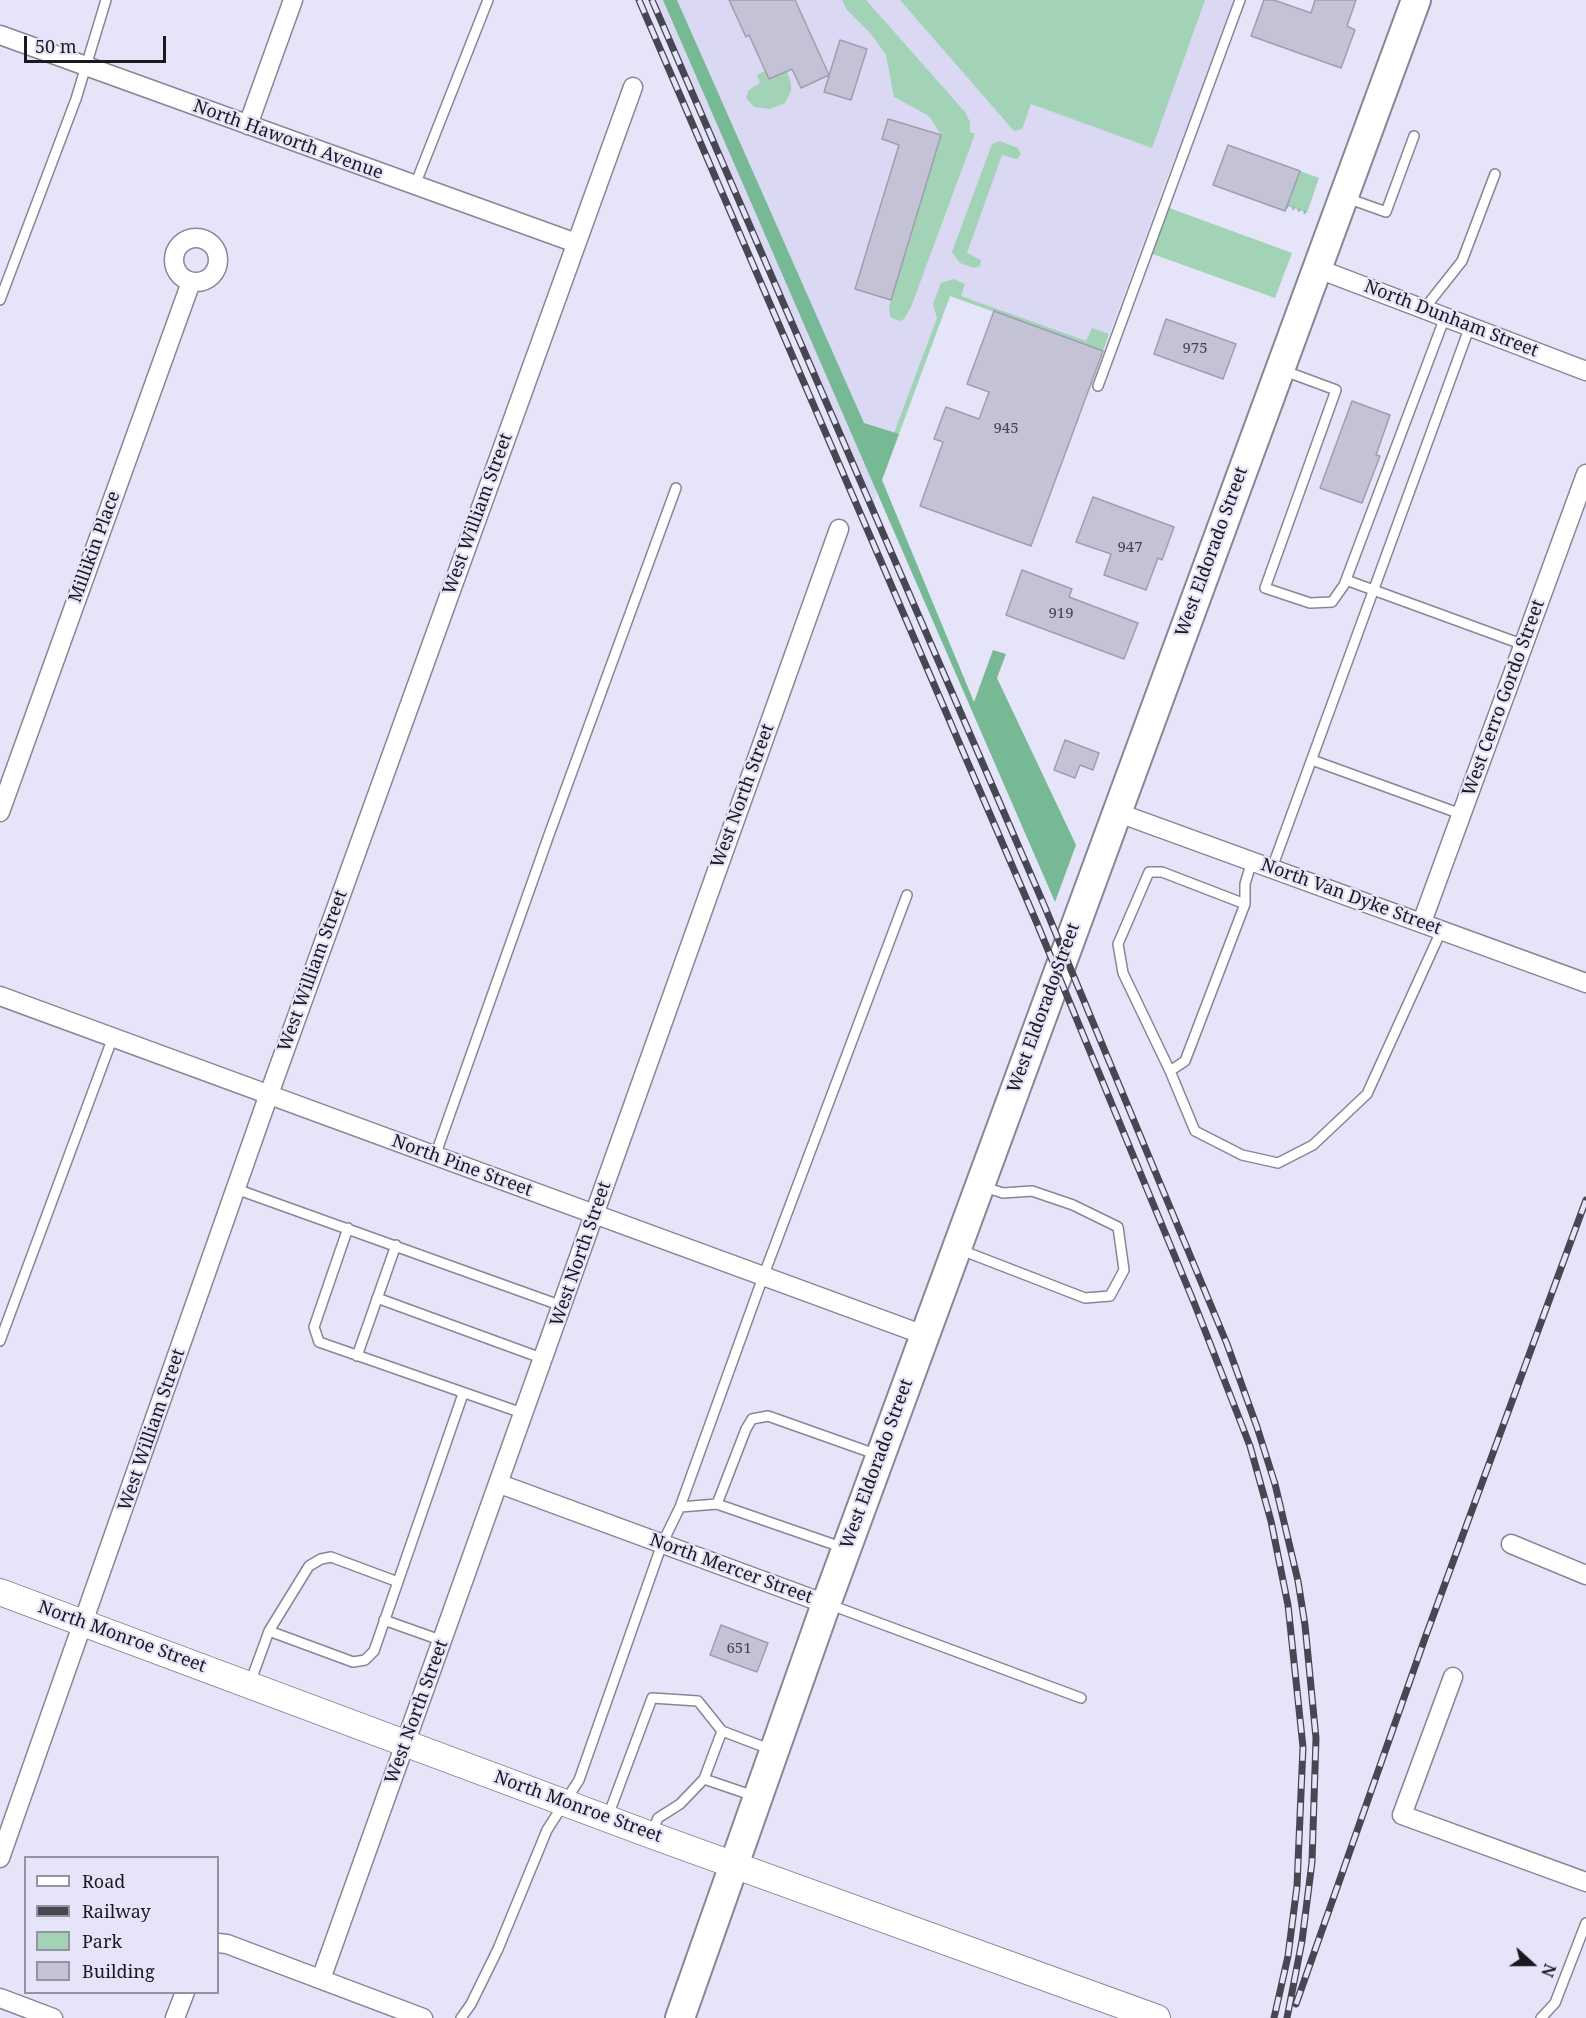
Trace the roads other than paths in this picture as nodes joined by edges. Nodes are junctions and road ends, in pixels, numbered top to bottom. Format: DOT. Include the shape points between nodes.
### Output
graph roads {
  1 [pos="106,0"];
  2 [pos="293,0"];
  3 [pos="488,0"];
  4 [pos="1239,0"];
  5 [pos="1416,0"];
  6 [pos="0,35"];
  7 [pos="86,67"];
  8 [pos="633,87"];
  9 [pos="248,125"];
  10 [pos="1414,136"];
  11 [pos="1496,174"];
  12 [pos="415,185"];
  13 [pos="1342,196"];
  14 [pos="576,243"];
  15 [pos="1316,268"];
  16 [pos="191,282"];
  17 [pos="0,300"];
  18 [pos="1424,309"];
  19 [pos="1445,317"];
  20 [pos="1470,326"];
  21 [pos="1279,369"];
  22 [pos="1586,371"];
  23 [pos="1098,386"];
  24 [pos="1586,474"];
  25 [pos="676,488"];
  26 [pos="839,529"];
  27 [pos="1346,580"];
  28 [pos="1375,590"];
  29 [pos="1524,645"];
  30 [pos="1312,760"];
  31 [pos="0,812"];
  32 [pos="1116,812"];
  33 [pos="1461,814"];
  34 [pos="1252,861"];
  35 [pos="1272,868"];
  36 [pos="907,895"];
  37 [pos="1245,903"];
  38 [pos="1422,922"];
  39 [pos="1442,929"];
  40 [pos="1586,983"];
  41 [pos="0,996"];
  42 [pos="113,1038"];
  43 [pos="1170,1071"];
  44 [pos="269,1095"];
  45 [pos="435,1156"];
  46 [pos="979,1185"];
  47 [pos="236,1189"];
  48 [pos="594,1215"];
  49 [pos="348,1228"];
  50 [pos="396,1245"];
  51 [pos="956,1248"];
  52 [pos="763,1277"];
  53 [pos="377,1298"];
  54 [pos="562,1306"];
  55 [pos="924,1335"];
  56 [pos="0,1341"];
  57 [pos="357,1356"];
  58 [pos="544,1359"];
  59 [pos="463,1394"];
  60 [pos="525,1414"];
  61 [pos="880,1455"];
  62 [pos="500,1484"];
  63 [pos="717,1504"];
  64 [pos="680,1507"];
  65 [pos="662,1544"];
  66 [pos="1511,1544"];
  67 [pos="846,1549"];
  68 [pos="1586,1575"];
  69 [pos="398,1582"];
  70 [pos="0,1592"];
  71 [pos="826,1604"];
  72 [pos="384,1620"];
  73 [pos="84,1622"];
  74 [pos="269,1631"];
  75 [pos="443,1641"];
  76 [pos="1453,1677"];
  77 [pos="250,1684"];
  78 [pos="1081,1698"];
  79 [pos="722,1731"];
  80 [pos="406,1743"];
  81 [pos="774,1750"];
  82 [pos="704,1779"];
  83 [pos="757,1797"];
  84 [pos="565,1803"];
  85 [pos="607,1818"];
  86 [pos="651,1835"];
  87 [pos="0,1858"];
  88 [pos="733,1865"];
  89 [pos="1586,1882"];
  90 [pos="1586,1923"];
  91 [pos="219,1943"];
  92 [pos="321,1979"];
  93 [pos="184,1994"];
  94 [pos="0,1998"];
  95 [pos="53,2018"];
  96 [pos="176,2018"];
  97 [pos="423,2018"];
  98 [pos="461,2018"];
  99 [pos="680,2018"];
  100 [pos="1157,2018"];
  101 [pos="1541,2018"];
  1 -- 7 [label="lane"];
  2 -- 9 [label="street"];
  3 -- 12 [label="lane"];
  4 -- 23 [label="lane"];
  5 -- 13 [label="main road, West Eldorado Street"];
  6 -- 7 [label="street, North Haworth Avenue"];
  7 -- 9 [label="street, North Haworth Avenue"];
  7 -- 17 [label="lane"];
  8 -- 14 [label="street, West William Street"];
  9 -- 12 [label="street, North Haworth Avenue"];
  10 -- 13 [label="lane" via="1386,212"];
  11 -- 18 [label="lane" via="1462,261"];
  12 -- 14 [label="street, North Haworth Avenue"];
  13 -- 15 [label="main road, West Eldorado Street"];
  14 -- 44 [label="street, West William Street"];
  15 -- 18 [label="street, North Dunham Street"];
  15 -- 21 [label="main road, West Eldorado Street"];
  16 -- 31 [label="street, Millikin Place"];
  18 -- 19 [label="street, North Dunham Street"];
  19 -- 20 [label="street, North Dunham Street"];
  19 -- 27 [label="lane"];
  20 -- 22 [label="street, North Dunham Street"];
  20 -- 28 [label="lane"];
  21 -- 27 [label="lane" via="1336,390 1265,588 1310,603 1332,602"];
  21 -- 32 [label="main road, West Eldorado Street"];
  24 -- 29 [label="street, West Cerro Gordo Street"];
  25 -- 45 [label="lane"];
  26 -- 48 [label="street, West North Street"];
  27 -- 28 [label="lane"];
  28 -- 29 [label="lane"];
  28 -- 30 [label="lane"];
  29 -- 33 [label="street, West Cerro Gordo Street"];
  30 -- 33 [label="lane"];
  30 -- 35 [label="lane"];
  32 -- 34 [label="street, North Van Dyke Street"];
  32 -- 46 [label="main road, West Eldorado Street"];
  33 -- 38 [label="street, West Cerro Gordo Street"];
  34 -- 35 [label="street, North Van Dyke Street"];
  34 -- 37 [label="lane" via="1245,884"];
  35 -- 38 [label="street, North Van Dyke Street"];
  36 -- 52 [label="lane"];
  37 -- 43 [label="lane" via="1185,1061"];
  37 -- 43 [label="lane" via="1162,872 1149,873 1118,944 1123,973"];
  38 -- 39 [label="street, North Van Dyke Street"];
  39 -- 40 [label="street, North Van Dyke Street"];
  39 -- 43 [label="lane" via="1367,1094 1313,1145 1287,1159 1278,1163 1242,1155 1195,1131"];
  41 -- 42 [label="street, North Pine Street"];
  42 -- 44 [label="street, North Pine Street"];
  42 -- 56 [label="lane"];
  44 -- 45 [label="street, North Pine Street"];
  44 -- 47 [label="street, West William Street"];
  45 -- 48 [label="street, North Pine Street"];
  46 -- 51 [label="main road, West Eldorado Street"];
  46 -- 51 [label="lane" via="1003,1193 1032,1191 1118,1227 1124,1270 1110,1296 1085,1298"];
  47 -- 49 [label="lane"];
  47 -- 73 [label="street, West William Street"];
  48 -- 52 [label="street, North Pine Street"];
  48 -- 54 [label="street, West North Street"];
  49 -- 50 [label="lane"];
  49 -- 57 [label="lane" via="314,1327 319,1342"];
  50 -- 53 [label="lane"];
  50 -- 54 [label="lane"];
  51 -- 55 [label="main road, West Eldorado Street"];
  52 -- 55 [label="street, North Pine Street"];
  52 -- 64 [label="lane"];
  53 -- 57 [label="lane"];
  53 -- 58 [label="lane"];
  54 -- 58 [label="street, West North Street"];
  55 -- 61 [label="main road, West Eldorado Street"];
  57 -- 59 [label="lane"];
  58 -- 60 [label="street, West North Street"];
  59 -- 60 [label="lane"];
  59 -- 69 [label="lane"];
  60 -- 62 [label="street, West North Street"];
  61 -- 63 [label="lane" via="768,1416 752,1419"];
  61 -- 67 [label="main road, West Eldorado Street"];
  62 -- 65 [label="street, North Mercer Street"];
  62 -- 75 [label="street, West North Street"];
  63 -- 64 [label="lane"];
  63 -- 67 [label="lane"];
  64 -- 65 [label="lane"];
  65 -- 71 [label="street, North Mercer Street"];
  65 -- 84 [label="lane" via="595,1740"];
  66 -- 68 [label="street"];
  67 -- 71 [label="main road, West Eldorado Street"];
  69 -- 72 [label="lane"];
  69 -- 74 [label="lane" via="331,1557 321,1558 309,1566"];
  70 -- 73 [label="street, North Monroe Street"];
  71 -- 78 [label="lane, North Mercer Street"];
  71 -- 81 [label="main road, West Eldorado Street"];
  72 -- 74 [label="lane" via="374,1651 365,1660 353,1662"];
  72 -- 75 [label="lane"];
  73 -- 77 [label="street, North Monroe Street"];
  73 -- 87 [label="street, West William Street"];
  74 -- 77 [label="lane"];
  75 -- 80 [label="street, West North Street"];
  76 -- 89 [label="street" via="1402,1815"];
  77 -- 80 [label="street, North Monroe Street"];
  79 -- 81 [label="lane"];
  79 -- 82 [label="lane"];
  79 -- 85 [label="lane" via="698,1701 652,1698"];
  80 -- 84 [label="street, North Monroe Street"];
  80 -- 92 [label="street, West North Street"];
  81 -- 83 [label="main road, West Eldorado Street"];
  82 -- 83 [label="lane"];
  82 -- 86 [label="lane" via="680,1804 658,1818"];
  83 -- 88 [label="main road, West Eldorado Street"];
  84 -- 85 [label="street, North Monroe Street"];
  84 -- 98 [label="lane" via="547,1830 498,1950"];
  85 -- 86 [label="street, North Monroe Street"];
  86 -- 88 [label="street, North Monroe Street"];
  88 -- 99 [label="main road, West Eldorado Street"];
  88 -- 100 [label="street, North Monroe Street"];
  90 -- 101 [label="lane" via="1555,2003"];
  91 -- 92 [label="street"];
  92 -- 97 [label="street"];
  93 -- 96 [label="street"];
  94 -- 95 [label="street"];
}
